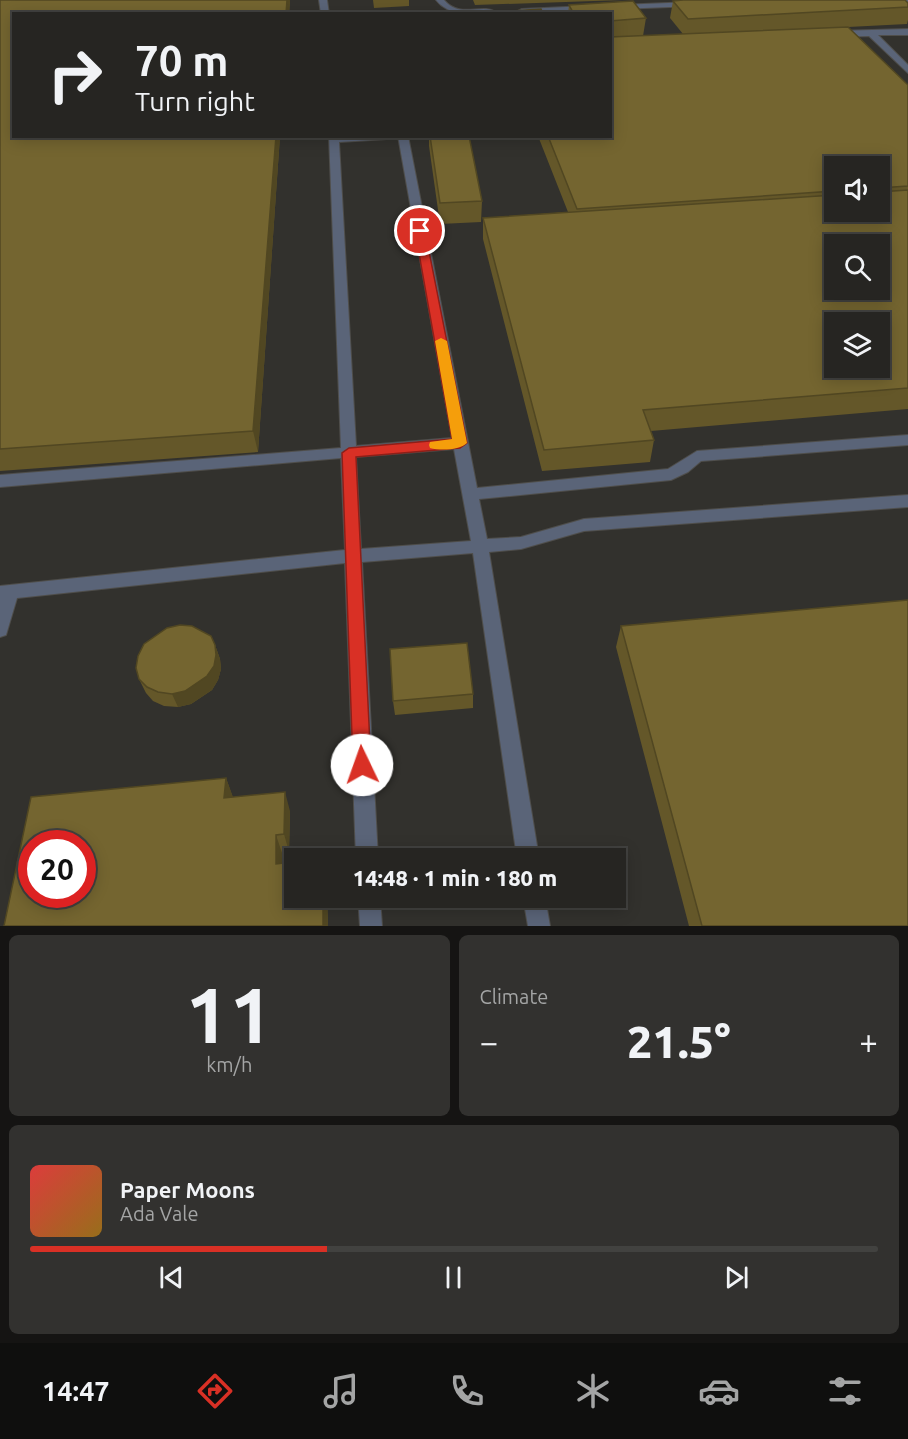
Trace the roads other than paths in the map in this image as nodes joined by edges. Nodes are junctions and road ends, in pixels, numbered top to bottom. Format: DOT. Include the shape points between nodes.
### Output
graph roads {
  1 [pos="440,0"];
  2 [pos="708,3"];
  3 [pos="592,8"];
  4 [pos="604,8"];
  5 [pos="460,12"];
  6 [pos="512,12"];
  7 [pos="908,32"];
  8 [pos="871,33"];
  9 [pos="828,34"];
  10 [pos="908,70"];
  11 [pos="334,138"];
  12 [pos="403,138"];
  13 [pos="908,440"];
  14 [pos="460,443"];
  15 [pos="349,453"];
  16 [pos="0,481"];
  17 [pos="471,494"];
  18 [pos="908,501"];
  19 [pos="480,546"];
  20 [pos="352,556"];
  21 [pos="5,593"];
  22 [pos="0,630"];
  23 [pos="367,848"];
  24 [pos="526,848"];
  25 [pos="370,908"];
  26 [pos="536,908"];
  27 [pos="371,926"];
  28 [pos="539,926"];
  1 -- 5 [label="lane"];
  2 -- 4 [label="lane"];
  3 -- 6 [label="lane"];
  7 -- 8 [label="lane"];
  8 -- 9 [label="lane"];
  8 -- 10 [label="lane"];
  11 -- 15 [label="lane"];
  12 -- 14 [label="lane"];
  13 -- 17 [label="lane" via="697,456 671,474"];
  14 -- 15 [label="lane"];
  14 -- 17 [label="lane"];
  15 -- 16 [label="lane"];
  15 -- 20 [label="lane"];
  17 -- 19 [label="lane"];
  18 -- 19 [label="lane" via="584,525 522,543"];
  19 -- 20 [label="lane"];
  19 -- 24 [label="lane"];
  20 -- 21 [label="lane"];
  20 -- 23 [label="lane"];
  21 -- 22 [label="lane"];
  25 -- 27 [label="lane"];
  26 -- 28 [label="lane"];
}
